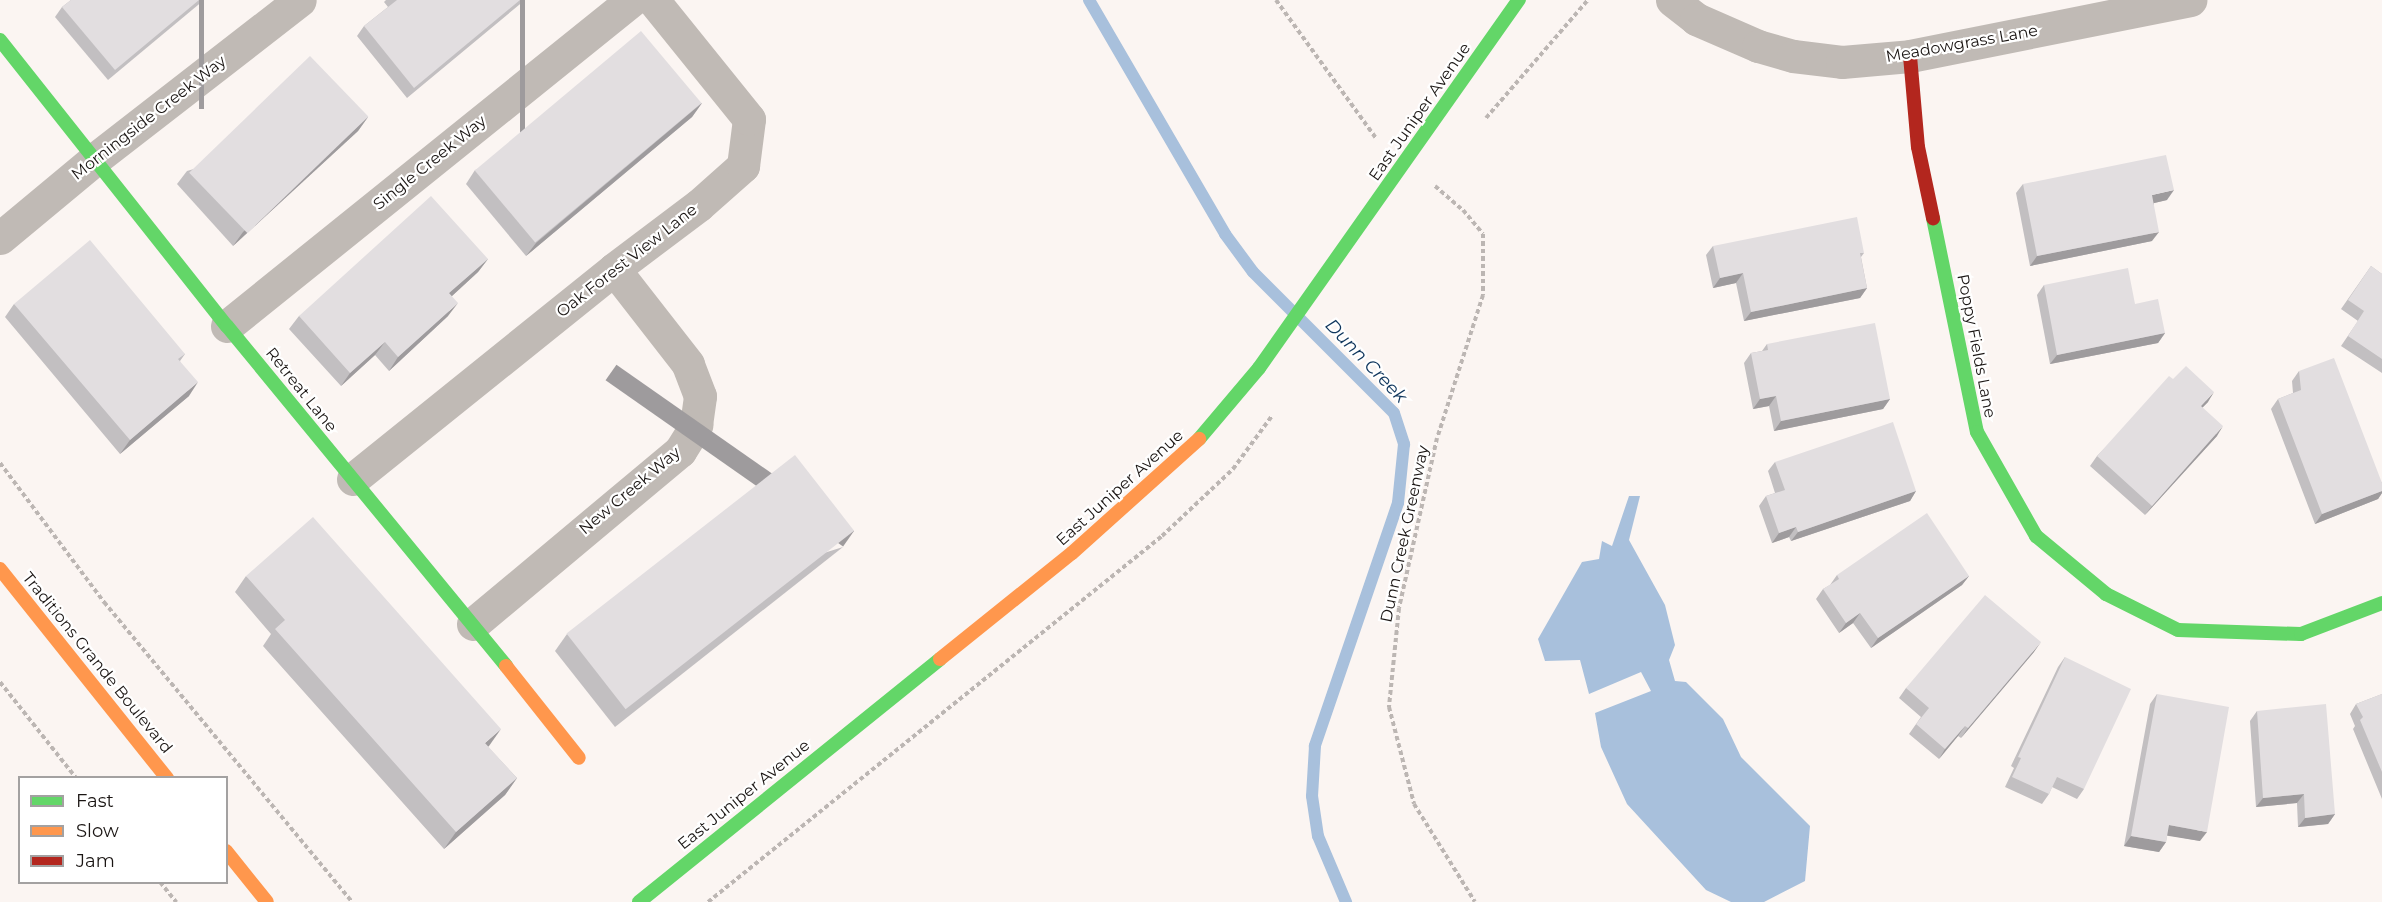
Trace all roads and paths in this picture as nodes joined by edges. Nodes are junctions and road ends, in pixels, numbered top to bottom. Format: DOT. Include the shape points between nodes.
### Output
graph roads {
  1 [pos="300,0"];
  2 [pos="633,0"];
  3 [pos="653,0"];
  4 [pos="1276,0"];
  5 [pos="1519,0"];
  6 [pos="1588,0"];
  7 [pos="1672,0"];
  8 [pos="2190,0"];
  9 [pos="0,40"];
  10 [pos="1910,56"];
  11 [pos="1481,124"];
  12 [pos="1377,139"];
  13 [pos="95,159"];
  14 [pos="1440,177"];
  15 [pos="1429,181"];
  16 [pos="1434,186"];
  17 [pos="1428,193"];
  18 [pos="0,238"];
  19 [pos="614,269"];
  20 [pos="227,326"];
  21 [pos="1265,426"];
  22 [pos="0,463"];
  23 [pos="353,479"];
  24 [pos="0,569"];
  25 [pos="2382,603"];
  26 [pos="473,624"];
  27 [pos="0,682"];
  28 [pos="579,758"];
  29 [pos="75,776"];
  30 [pos="166,776"];
  31 [pos="228,853"];
  32 [pos="162,884"];
  33 [pos="176,902"];
  34 [pos="267,902"];
  35 [pos="352,902"];
  36 [pos="639,902"];
  37 [pos="708,902"];
  38 [pos="1474,902"];
  1 -- 13 [label="street, Morningside Creek Way"];
  2 -- 20 [label="street, Single Creek Way"];
  3 -- 19 [label="street, Oak Forest View Lane" via="749,119 743,166"];
  4 -- 12 [label="path"];
  5 -- 36 [label="street, East Juniper Avenue" via="1258,368 1189,450 1072,554"];
  6 -- 11 [label="path"];
  7 -- 10 [label="street, Meadowgrass Lane" via="1696,19 1758,46 1793,56 1842,62"];
  8 -- 10 [label="street, Meadowgrass Lane"];
  9 -- 13 [label="street, Retreat Lane"];
  10 -- 25 [label="street, Poppy Fields Lane" via="1918,147 1977,432 2036,536 2106,594 2178,630 2301,634"];
  13 -- 18 [label="street, Morningside Creek Way"];
  13 -- 20 [label="street, Retreat Lane"];
  14 -- 16 [label="path"];
  15 -- 16 [label="path, Dunn Creek Greenway"];
  16 -- 17 [label="path"];
  16 -- 38 [label="path, Dunn Creek Greenway" via="1463,210 1483,234 1483,296 1437,438 1399,608 1389,707 1414,804"];
  19 -- 23 [label="street, Oak Forest View Lane"];
  19 -- 26 [label="street, New Creek Way" via="688,364 700,396 696,425 680,451"];
  20 -- 23 [label="street, Retreat Lane"];
  21 -- 37 [label="path" via="1233,469 1162,536"];
  22 -- 35 [label="path" via="104,602"];
  23 -- 26 [label="street, Retreat Lane"];
  24 -- 30 [label="street, Traditions Grande Boulevard"];
  26 -- 28 [label="street, Retreat Lane"];
  27 -- 29 [label="path"];
  31 -- 34 [label="street"];
  32 -- 33 [label="path"];
}
